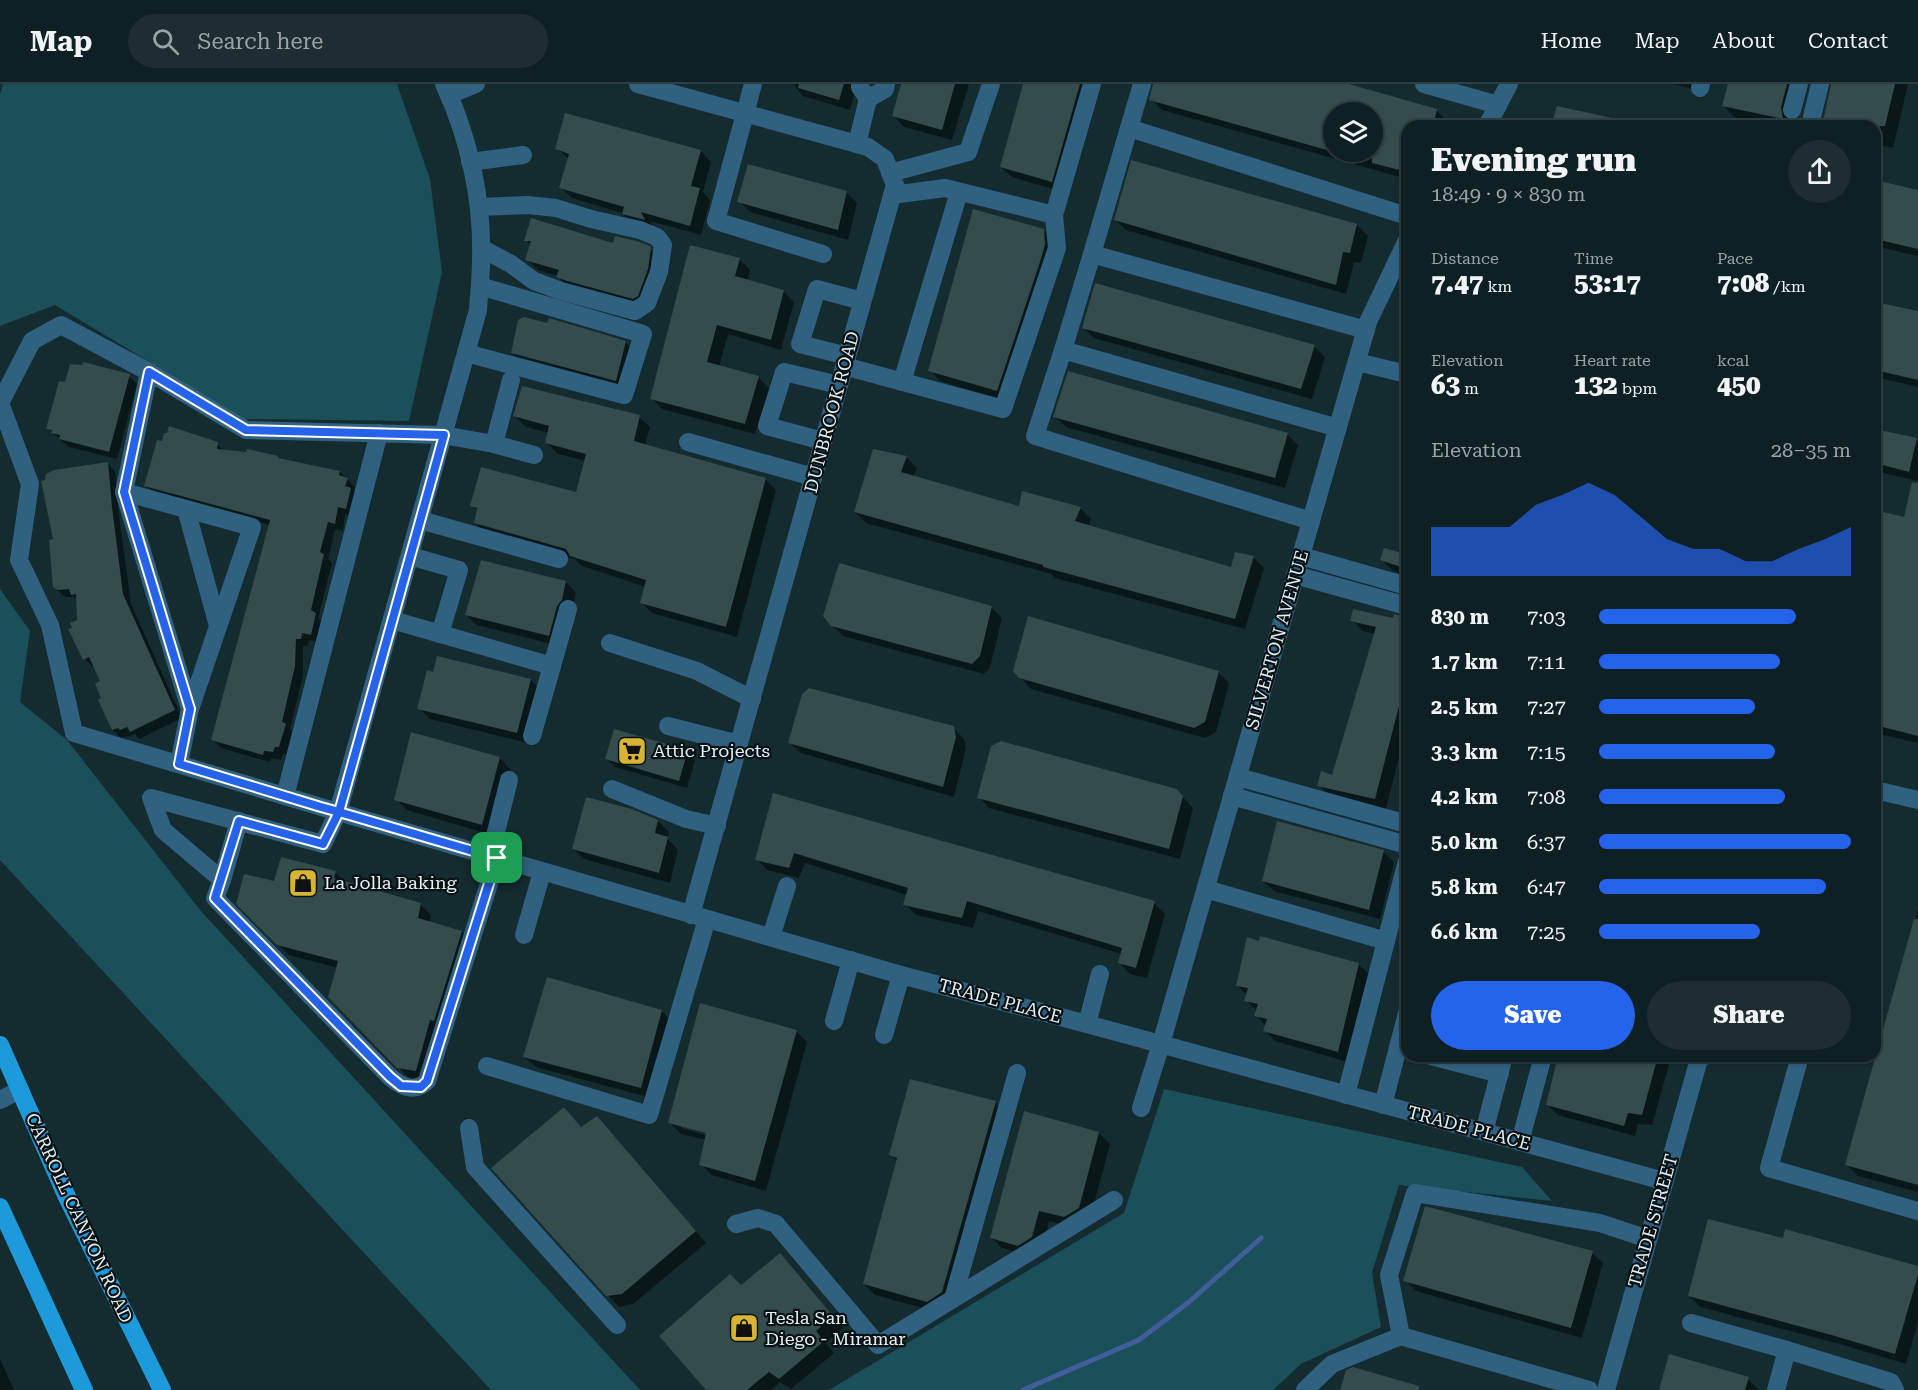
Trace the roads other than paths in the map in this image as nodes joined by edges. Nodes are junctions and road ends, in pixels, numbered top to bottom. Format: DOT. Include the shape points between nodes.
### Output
graph roads {
  1 [pos="476,84"];
  2 [pos="753,84"];
  3 [pos="886,84"];
  4 [pos="991,84"];
  5 [pos="1092,84"];
  6 [pos="1142,84"];
  7 [pos="1424,84"];
  8 [pos="1509,84"];
  9 [pos="1798,84"];
  10 [pos="1820,84"];
  11 [pos="643,85"];
  12 [pos="446,89"];
  13 [pos="864,92"];
  14 [pos="1498,105"];
  15 [pos="1792,110"];
  16 [pos="745,114"];
  17 [pos="1812,117"];
  18 [pos="1490,120"];
  19 [pos="1129,128"];
  20 [pos="857,144"];
  21 [pos="523,155"];
  22 [pos="939,160"];
  23 [pos="470,162"];
  24 [pos="890,173"];
  25 [pos="952,190"];
  26 [pos="892,195"];
  27 [pos="479,207"];
  28 [pos="1401,214"];
  29 [pos="1054,215"];
  30 [pos="481,248"];
  31 [pos="1401,253"];
  32 [pos="823,254"];
  33 [pos="1092,254"];
  34 [pos="480,286"];
  35 [pos="862,301"];
  36 [pos="1366,330"];
  37 [pos="1063,350"];
  38 [pos="466,353"];
  39 [pos="846,361"];
  40 [pos="1357,362"];
  41 [pos="149,372"];
  42 [pos="1401,373"];
  43 [pos="511,380"];
  44 [pos="902,382"];
  45 [pos="839,385"];
  46 [pos="1338,428"];
  47 [pos="379,433"];
  48 [pos="444,435"];
  49 [pos="823,441"];
  50 [pos="688,442"];
  51 [pos="494,444"];
  52 [pos="534,455"];
  53 [pos="813,477"];
  54 [pos="124,492"];
  55 [pos="186,509"];
  56 [pos="420,520"];
  57 [pos="1311,521"];
  58 [pos="410,556"];
  59 [pos="1301,556"];
  60 [pos="559,559"];
  61 [pos="1295,575"];
  62 [pos="1401,584"];
  63 [pos="1401,604"];
  64 [pos="568,609"];
  65 [pos="392,620"];
  66 [pos="218,626"];
  67 [pos="440,634"];
  68 [pos="610,643"];
  69 [pos="552,666"];
  70 [pos="752,699"];
  71 [pos="190,709"];
  72 [pos="668,726"];
  73 [pos="532,736"];
  74 [pos="739,744"];
  75 [pos="179,764"];
  76 [pos="1238,777"];
  77 [pos="509,780"];
  78 [pos="612,789"];
  79 [pos="1881,791"];
  80 [pos="285,796"];
  81 [pos="1232,796"];
  82 [pos="1918,800"];
  83 [pos="339,812"];
  84 [pos="239,821"];
  85 [pos="1401,822"];
  86 [pos="717,826"];
  87 [pos="1401,843"];
  88 [pos="493,857"];
  89 [pos="542,872"];
  90 [pos="222,880"];
  91 [pos="1401,884"];
  92 [pos="787,886"];
  93 [pos="1206,889"];
  94 [pos="699,917"];
  95 [pos="524,935"];
  96 [pos="771,937"];
  97 [pos="1386,941"];
  98 [pos="851,960"];
  99 [pos="1100,974"];
  100 [pos="902,975"];
  101 [pos="834,1021"];
  102 [pos="1087,1024"];
  103 [pos="884,1035"];
  104 [pos="1161,1044"];
  105 [pos="0,1045"];
  106 [pos="1401,1052"];
  107 [pos="1478,1062"];
  108 [pos="1541,1062"];
  109 [pos="1698,1062"];
  110 [pos="1798,1062"];
  111 [pos="1502,1065"];
  112 [pos="487,1066"];
  113 [pos="1017,1073"];
  114 [pos="20,1090"];
  115 [pos="1346,1095"];
  116 [pos="0,1100"];
  117 [pos="1383,1105"];
  118 [pos="1141,1108"];
  119 [pos="469,1128"];
  120 [pos="1484,1132"];
  121 [pos="1520,1142"];
  122 [pos="1664,1181"];
  123 [pos="1114,1200"];
  124 [pos="0,1207"];
  125 [pos="1918,1211"];
  126 [pos="736,1224"];
  127 [pos="1648,1239"];
  128 [pos="953,1299"];
  129 [pos="1691,1323"];
  130 [pos="616,1325"];
  131 [pos="1401,1336"];
  132 [pos="1787,1350"];
  133 [pos="84,1390"];
  134 [pos="162,1390"];
  135 [pos="1305,1390"];
  136 [pos="1589,1390"];
  137 [pos="1606,1390"];
  138 [pos="1776,1390"];
  139 [pos="1895,1390"];
  1 -- 12 [label="street"];
  2 -- 16 [label="street"];
  3 -- 13 [label="street" via="885,89"];
  4 -- 22 [label="street" via="968,152"];
  5 -- 29 [label="street"];
  6 -- 19 [label="street"];
  7 -- 14 [label="street"];
  8 -- 14 [label="street"];
  9 -- 15 [label="street"];
  10 -- 17 [label="street"];
  11 -- 16 [label="street"];
  12 -- 23 [label="street"];
  13 -- 20 [label="street"];
  14 -- 18 [label="street"];
  16 -- 20 [label="street"];
  16 -- 32 [label="street" via="716,220"];
  19 -- 28 [label="street"];
  19 -- 33 [label="street"];
  20 -- 24 [label="street" via="885,159"];
  21 -- 23 [label="street"];
  22 -- 24 [label="street"];
  22 -- 25 [label="street"];
  23 -- 27 [label="street"];
  24 -- 26 [label="street, DUNBROOK ROAD" via="895,185"];
  25 -- 26 [label="street"];
  25 -- 29 [label="street"];
  25 -- 44 [label="street"];
  26 -- 35 [label="street, DUNBROOK ROAD"];
  27 -- 30 [label="street"];
  27 -- 30 [label="street" via="556,208 640,230 657,237 663,245 659,272 647,303 634,310 534,281"];
  29 -- 44 [label="street" via="1057,248 1003,410"];
  30 -- 34 [label="street"];
  31 -- 36 [label="street, SILVERTON AVENUE"];
  33 -- 36 [label="street"];
  33 -- 37 [label="street"];
  34 -- 38 [label="street"];
  34 -- 38 [label="street" via="643,334 624,395"];
  35 -- 39 [label="street, DUNBROOK ROAD"];
  35 -- 39 [label="street" via="817,289 800,344"];
  36 -- 40 [label="street, SILVERTON AVENUE"];
  37 -- 46 [label="street"];
  37 -- 57 [label="street" via="1035,436"];
  38 -- 48 [label="street"];
  39 -- 44 [label="street"];
  39 -- 45 [label="street, DUNBROOK ROAD"];
  40 -- 42 [label="street"];
  40 -- 46 [label="street, SILVERTON AVENUE"];
  41 -- 47 [label="street" via="246,430"];
  41 -- 54 [label="street"];
  41 -- 75 [label="street, TRADE PLACE" via="61,325 32,341 0,403 30,484 20,560 50,625 74,733"];
  43 -- 51 [label="street"];
  45 -- 49 [label="street, DUNBROOK ROAD"];
  45 -- 49 [label="street" via="784,372 767,426"];
  46 -- 57 [label="street, SILVERTON AVENUE"];
  47 -- 48 [label="street"];
  47 -- 80 [label="street"];
  48 -- 51 [label="street"];
  48 -- 56 [label="street"];
  49 -- 53 [label="street, DUNBROOK ROAD"];
  50 -- 53 [label="street"];
  51 -- 52 [label="street"];
  53 -- 70 [label="street, DUNBROOK ROAD"];
  54 -- 55 [label="street"];
  54 -- 71 [label="street"];
  55 -- 66 [label="street"];
  55 -- 66 [label="street" via="252,527"];
  56 -- 58 [label="street"];
  56 -- 60 [label="street"];
  57 -- 59 [label="street, SILVERTON AVENUE"];
  58 -- 65 [label="street"];
  58 -- 67 [label="street" via="459,570"];
  59 -- 61 [label="street, SILVERTON AVENUE"];
  59 -- 62 [label="street"];
  61 -- 63 [label="street"];
  61 -- 76 [label="street, SILVERTON AVENUE"];
  64 -- 69 [label="street"];
  65 -- 67 [label="street"];
  65 -- 83 [label="street"];
  66 -- 71 [label="street"];
  67 -- 69 [label="street"];
  68 -- 70 [label="street" via="697,671"];
  69 -- 73 [label="street"];
  70 -- 74 [label="street, DUNBROOK ROAD"];
  71 -- 75 [label="street"];
  72 -- 74 [label="street"];
  74 -- 86 [label="street, DUNBROOK ROAD"];
  75 -- 80 [label="street, TRADE PLACE"];
  76 -- 81 [label="street, SILVERTON AVENUE"];
  76 -- 85 [label="street"];
  77 -- 88 [label="street"];
  78 -- 86 [label="street" via="686,819"];
  79 -- 82 [label="street"];
  80 -- 83 [label="street, TRADE PLACE"];
  81 -- 87 [label="street"];
  81 -- 93 [label="street, SILVERTON AVENUE"];
  83 -- 84 [label="street" via="323,844"];
  83 -- 88 [label="street, TRADE PLACE"];
  84 -- 90 [label="street"];
  84 -- 90 [label="street" via="151,798 163,830"];
  86 -- 94 [label="street, DUNBROOK ROAD"];
  88 -- 89 [label="street, TRADE PLACE"];
  88 -- 90 [label="street" via="427,1081 412,1088 401,1086 390,1077 215,898"];
  89 -- 94 [label="street, TRADE PLACE"];
  89 -- 95 [label="street"];
  91 -- 97 [label="street"];
  92 -- 96 [label="street"];
  93 -- 97 [label="street"];
  93 -- 104 [label="street, SILVERTON AVENUE"];
  94 -- 96 [label="street, TRADE PLACE"];
  94 -- 112 [label="street, DUNBROOK ROAD" via="649,1115"];
  96 -- 98 [label="street, TRADE PLACE"];
  97 -- 115 [label="street"];
  98 -- 100 [label="street, TRADE PLACE"];
  98 -- 101 [label="street"];
  99 -- 102 [label="street"];
  100 -- 102 [label="street, TRADE PLACE"];
  100 -- 103 [label="street"];
  102 -- 104 [label="street, TRADE PLACE"];
  104 -- 115 [label="street, TRADE PLACE"];
  104 -- 118 [label="street, SILVERTON AVENUE"];
  105 -- 114 [label="main road, CARROLL CANYON ROAD"];
  106 -- 117 [label="street"];
  107 -- 111 [label="street"];
  108 -- 121 [label="street"];
  109 -- 122 [label="street, TRADE STREET"];
  110 -- 125 [label="street" via="1769,1168"];
  111 -- 120 [label="street"];
  113 -- 128 [label="street"];
  114 -- 116 [label="street"];
  114 -- 134 [label="main road, CARROLL CANYON ROAD" via="67,1197"];
  115 -- 117 [label="street, TRADE PLACE"];
  117 -- 120 [label="street, TRADE PLACE"];
  119 -- 130 [label="street" via="475,1167"];
  120 -- 121 [label="street, TRADE PLACE"];
  121 -- 122 [label="street, TRADE PLACE"];
  122 -- 127 [label="street, TRADE STREET"];
  123 -- 128 [label="street"];
  124 -- 133 [label="main road"];
  126 -- 128 [label="street" via="758,1218 776,1224 878,1346"];
  127 -- 131 [label="street" via="1600,1223 1415,1193 1389,1275"];
  127 -- 137 [label="street, TRADE STREET"];
  129 -- 132 [label="street"];
  131 -- 135 [label="street" via="1332,1364"];
  131 -- 136 [label="street"];
  132 -- 138 [label="street"];
  132 -- 139 [label="street" via="1891,1382"];
}
